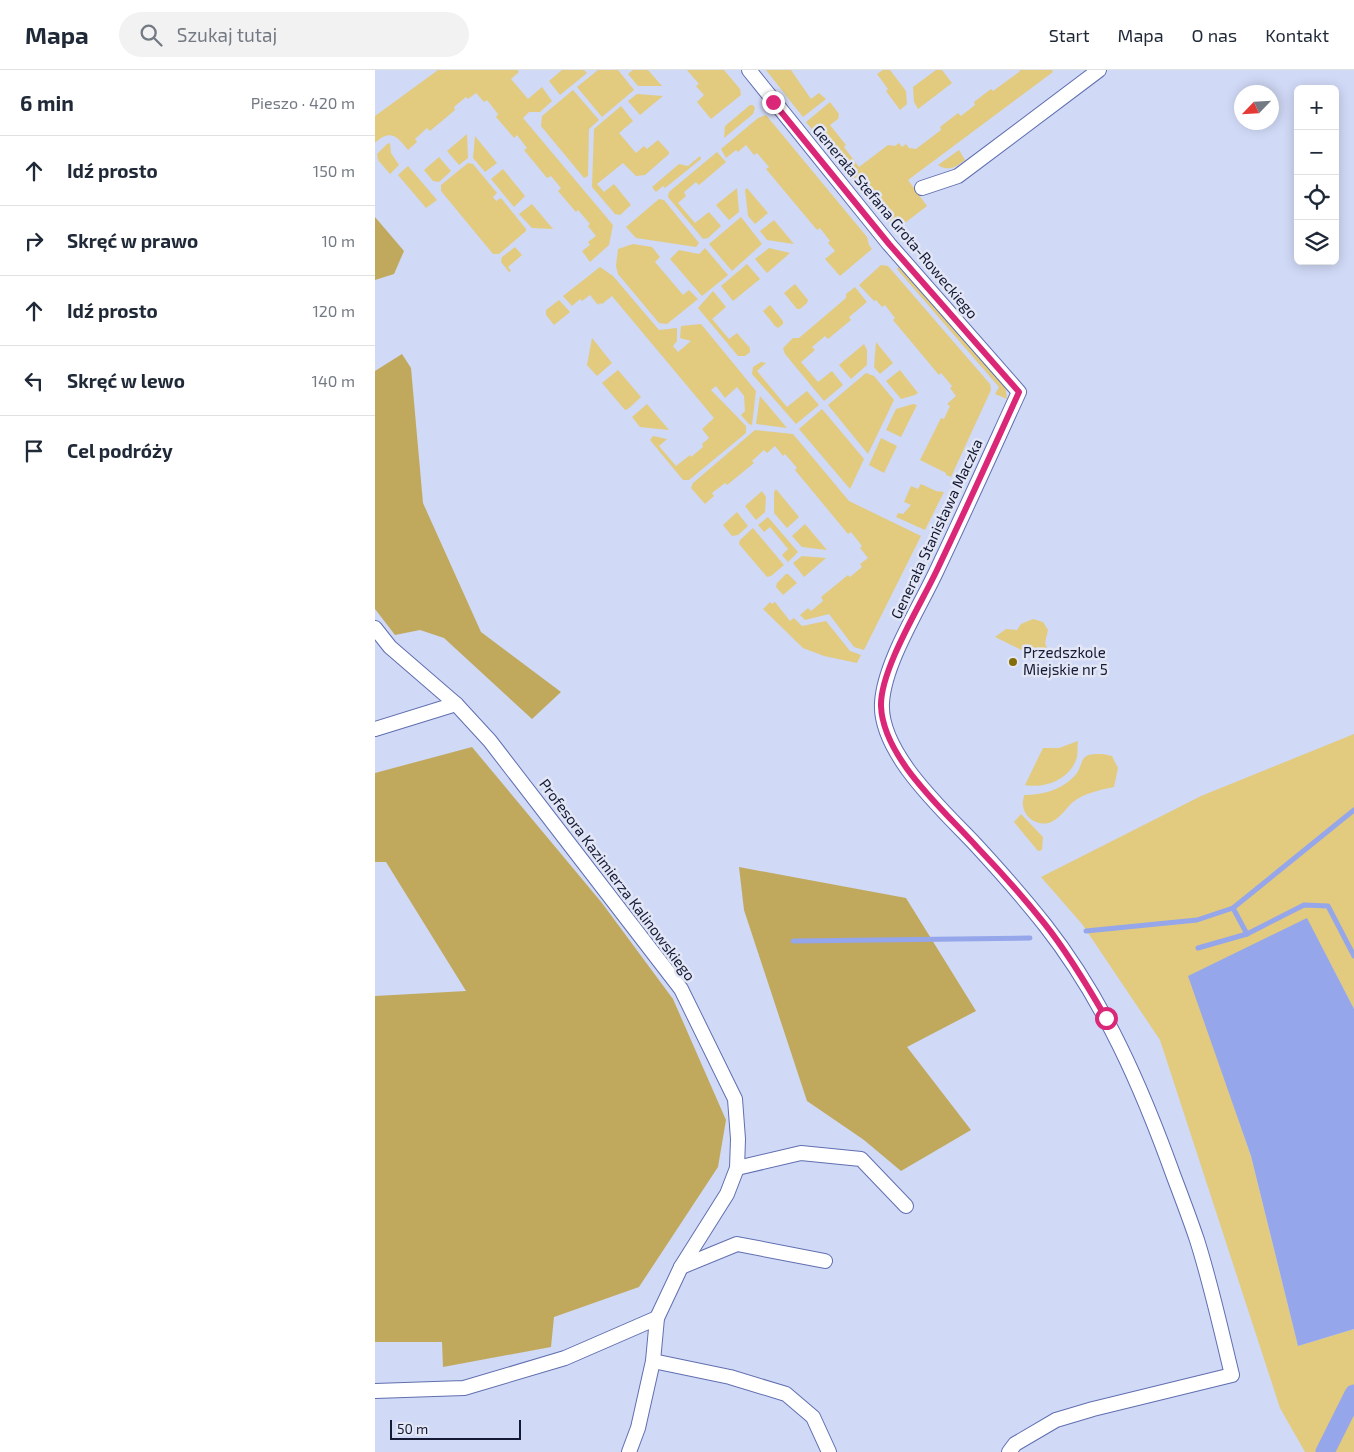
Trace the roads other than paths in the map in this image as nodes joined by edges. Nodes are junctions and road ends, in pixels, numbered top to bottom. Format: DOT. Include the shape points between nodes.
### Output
graph roads {
  1 [pos="749,70"];
  2 [pos="1099,70"];
  3 [pos="922,188"];
  4 [pos="1019,392"];
  5 [pos="375,628"];
  6 [pos="456,704"];
  7 [pos="375,729"];
  8 [pos="737,1168"];
  9 [pos="906,1206"];
  10 [pos="825,1261"];
  11 [pos="681,1268"];
  12 [pos="657,1318"];
  13 [pos="653,1361"];
  14 [pos="375,1391"];
  15 [pos="629,1452"];
  16 [pos="829,1452"];
  17 [pos="1009,1452"];
  1 -- 4 [label="street, Generała Stefana Grota-Roweckiego" via="889,244"];
  2 -- 3 [label="street" via="958,176"];
  4 -- 17 [label="street, Generała Stanisława Maczka" via="897,650 885,681 881,706 886,728 905,764 932,800 1044,923 1079,971 1106,1018 1153,1118 1197,1240 1232,1375 1056,1420 1015,1444"];
  5 -- 6 [label="street, Profesora Kazimierza Kalinowskiego" via="390,647"];
  6 -- 7 [label="street"];
  6 -- 8 [label="street, Profesora Kazimierza Kalinowskiego" via="490,741 681,989 735,1099"];
  8 -- 9 [label="street" via="801,1153 861,1159"];
  8 -- 11 [label="street, Profesora Kazimierza Kalinowskiego" via="727,1194"];
  10 -- 11 [label="street" via="737,1244"];
  11 -- 12 [label="street, Profesora Kazimierza Kalinowskiego"];
  12 -- 13 [label="street, Profesora Kazimierza Kalinowskiego"];
  12 -- 14 [label="street" via="565,1358 464,1388"];
  13 -- 15 [label="street, Profesora Kazimierza Kalinowskiego" via="639,1428"];
  13 -- 16 [label="street" via="730,1376 786,1394 813,1417"];
}
